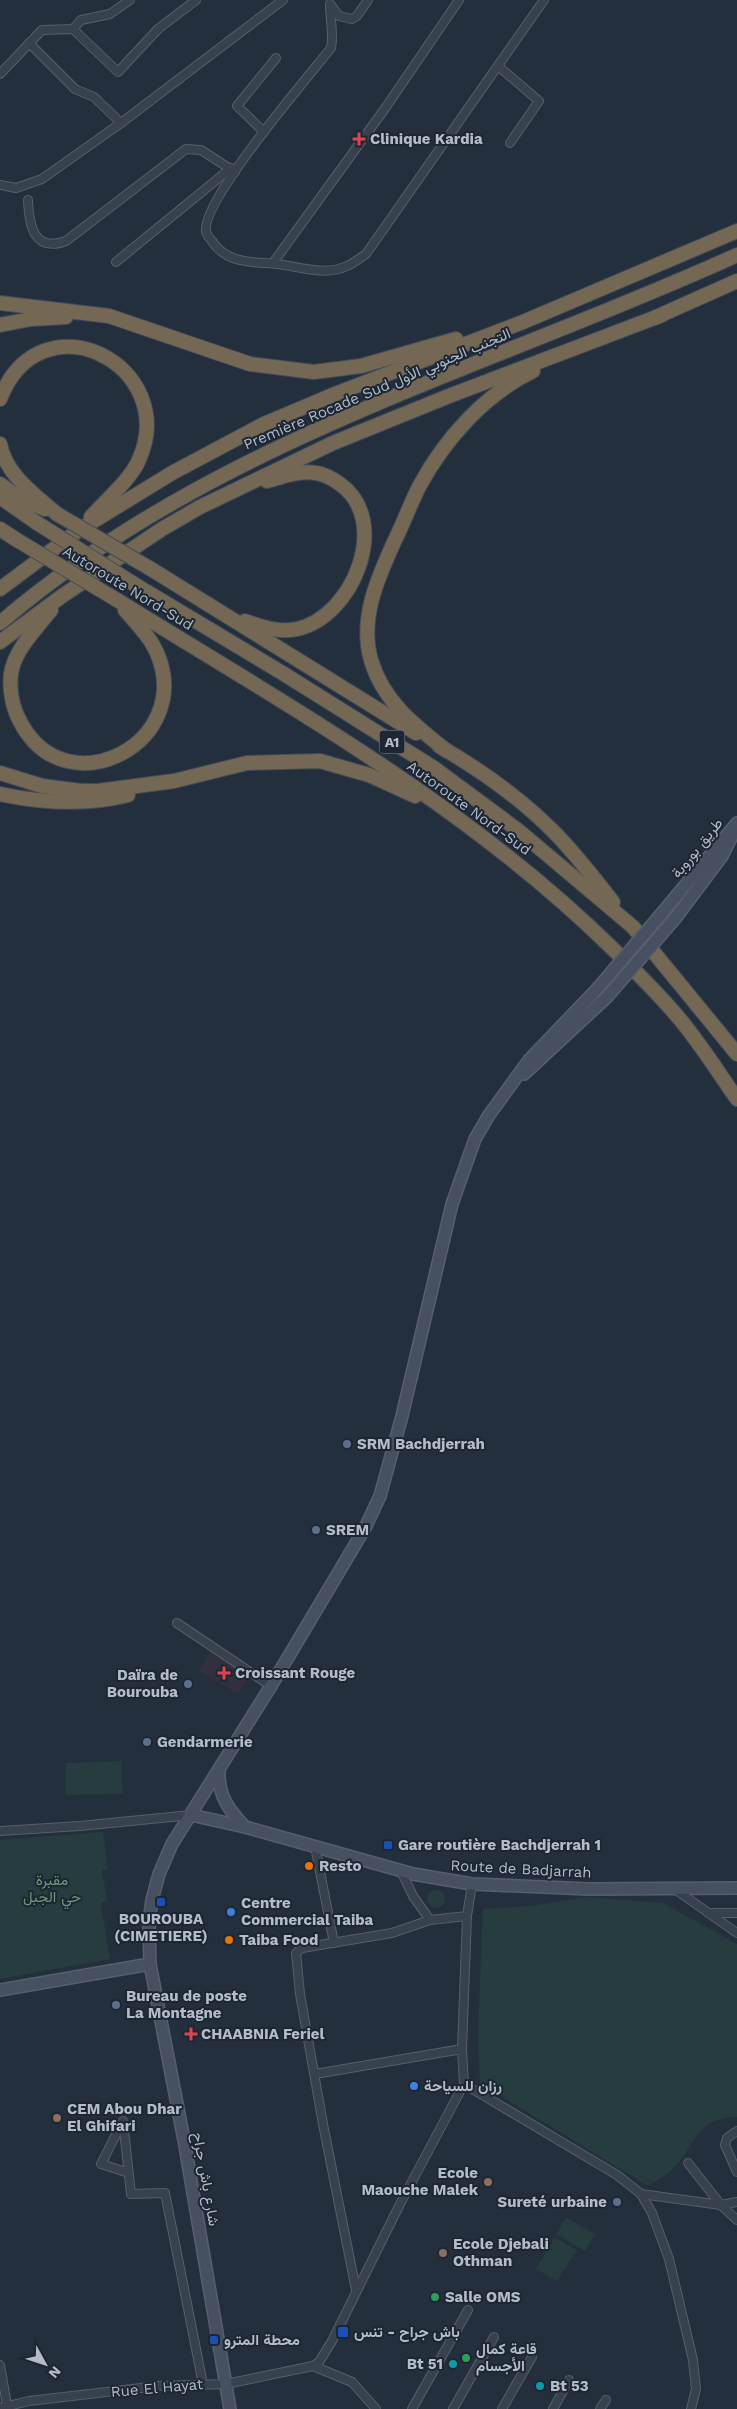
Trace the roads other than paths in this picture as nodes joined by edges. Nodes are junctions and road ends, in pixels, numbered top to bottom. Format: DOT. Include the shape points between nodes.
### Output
graph roads {
  1 [pos="130,0"];
  2 [pos="191,0"];
  3 [pos="196,0"];
  4 [pos="283,0"];
  5 [pos="368,0"];
  6 [pos="459,0"];
  7 [pos="544,0"];
  8 [pos="329,2"];
  9 [pos="184,8"];
  10 [pos="73,29"];
  11 [pos="29,43"];
  12 [pos="276,58"];
  13 [pos="498,66"];
  14 [pos="0,74"];
  15 [pos="121,123"];
  16 [pos="264,132"];
  17 [pos="510,143"];
  18 [pos="233,170"];
  19 [pos="0,186"];
  20 [pos="28,200"];
  21 [pos="737,231"];
  22 [pos="737,255"];
  23 [pos="116,262"];
  24 [pos="274,263"];
  25 [pos="737,281"];
  26 [pos="0,303"];
  27 [pos="662,314"];
  28 [pos="109,316"];
  29 [pos="523,322"];
  30 [pos="0,325"];
  31 [pos="0,399"];
  32 [pos="0,444"];
  33 [pos="0,484"];
  34 [pos="245,487"];
  35 [pos="0,497"];
  36 [pos="57,514"];
  37 [pos="0,529"];
  38 [pos="79,530"];
  39 [pos="0,589"];
  40 [pos="186,591"];
  41 [pos="62,596"];
  42 [pos="117,600"];
  43 [pos="0,623"];
  44 [pos="0,642"];
  45 [pos="447,751"];
  46 [pos="0,773"];
  47 [pos="174,782"];
  48 [pos="0,794"];
  49 [pos="737,823"];
  50 [pos="467,824"];
  51 [pos="633,926"];
  52 [pos="737,1054"];
  53 [pos="514,1081"];
  54 [pos="737,1099"];
  55 [pos="178,1623"];
  56 [pos="271,1686"];
  57 [pos="220,1770"];
  58 [pos="191,1815"];
  59 [pos="246,1828"];
  60 [pos="0,1831"];
  61 [pos="315,1846"];
  62 [pos="401,1871"];
  63 [pos="472,1884"];
  64 [pos="737,1888"];
  65 [pos="676,1890"];
  66 [pos="708,1913"];
  67 [pos="737,1913"];
  68 [pos="467,1916"];
  69 [pos="430,1920"];
  70 [pos="737,1933"];
  71 [pos="334,1944"];
  72 [pos="150,1964"];
  73 [pos="0,1990"];
  74 [pos="462,2049"];
  75 [pos="315,2074"];
  76 [pos="464,2084"];
  77 [pos="737,2131"];
  78 [pos="688,2163"];
  79 [pos="737,2172"];
  80 [pos="129,2173"];
  81 [pos="641,2194"];
  82 [pos="737,2202"];
  83 [pos="721,2205"];
  84 [pos="737,2220"];
  85 [pos="356,2290"];
  86 [pos="468,2310"];
  87 [pos="494,2337"];
  88 [pos="532,2357"];
  89 [pos="0,2366"];
  90 [pos="313,2366"];
  91 [pos="569,2380"];
  92 [pos="203,2384"];
  93 [pos="226,2384"];
  94 [pos="606,2400"];
  95 [pos="3,2407"];
  96 [pos="230,2409"];
  97 [pos="376,2409"];
  98 [pos="412,2409"];
  99 [pos="453,2409"];
  100 [pos="502,2409"];
  101 [pos="552,2409"];
  102 [pos="600,2409"];
  103 [pos="691,2409"];
  1 -- 10 [label="street" via="110,14 82,20"];
  2 -- 9 [label="street"];
  3 -- 9 [label="street"];
  4 -- 15 [label="street"];
  5 -- 8 [label="street" via="352,19 339,16"];
  6 -- 24 [label="street"];
  7 -- 13 [label="street"];
  8 -- 16 [label="street" via="334,33 332,48"];
  9 -- 10 [label="street" via="158,29 118,72"];
  10 -- 11 [label="street" via="42,30"];
  11 -- 14 [label="street"];
  11 -- 15 [label="street" via="76,89 94,97"];
  12 -- 16 [label="street" via="237,106"];
  13 -- 17 [label="street" via="539,101"];
  13 -- 24 [label="street" via="366,254 347,266 324,271"];
  15 -- 19 [label="street" via="42,179 16,188"];
  16 -- 18 [label="street"];
  18 -- 20 [label="street" via="201,150 186,150 60,244 46,242 35,235 29,223"];
  18 -- 23 [label="street"];
  18 -- 24 [label="street" via="208,216 206,232 218,250 240,262"];
  21 -- 29 [label="highway, Première Rocade Sud التجنب الجنوبي الأول"];
  22 -- 43 [label="highway, Première Rocade Sud التجنب الجنوبي الأول" via="649,294 381,401 253,459 168,505 100,547"];
  25 -- 27 [label="highway"];
  26 -- 28 [label="highway"];
  27 -- 34 [label="highway" via="374,426"];
  27 -- 45 [label="highway" via="513,382 463,426 434,461 420,486 378,581 367,640 376,675 388,698"];
  28 -- 29 [label="highway" via="250,364 314,372 361,366"];
  28 -- 30 [label="highway" via="31,318"];
  29 -- 38 [label="highway, Première Rocade Sud التجنب الجنوبي الأول" via="264,424 172,473"];
  31 -- 38 [label="highway" via="7,382 22,364 44,350 66,345 90,348 110,358 132,379 145,404 146,432 138,462"];
  32 -- 36 [label="highway" via="17,479"];
  33 -- 36 [label="highway" via="20,499"];
  34 -- 40 [label="highway" via="299,473 316,473 336,481 352,495 364,516 365,540 347,592 319,621 296,630 282,630 247,622"];
  34 -- 41 [label="highway" via="162,529"];
  35 -- 51 [label="highway, Autoroute Nord-Sud / A1, bridge" via="134,584 434,768 519,831"];
  36 -- 40 [label="highway, bridge"];
  37 -- 42 [label="highway, Autoroute Nord-Sud / A1, bridge"];
  38 -- 39 [label="highway, Première Rocade Sud التجنب الجنوبي الأول"];
  40 -- 45 [label="highway"];
  41 -- 42 [label="highway" via="21,649 11,673 12,695 19,720 32,739 54,754 76,763 111,759 137,744 153,725 163,696 157,654"];
  41 -- 44 [label="highway"];
  42 -- 50 [label="highway, Autoroute Nord-Sud / A1" via="249,679"];
  45 -- 51 [label="highway" via="535,814"];
  46 -- 47 [label="highway" via="42,786 81,791"];
  47 -- 48 [label="highway" via="105,801 84,803"];
  47 -- 50 [label="highway" via="247,763 320,761 396,786"];
  49 -- 53 [label="main road, طريق بوروبة, bridge" via="662,914 529,1060"];
  49 -- 53 [label="main road, طريق بوروبة, bridge" via="722,856 645,956 607,997"];
  50 -- 54 [label="highway, Autoroute Nord-Sud / A1" via="539,881 648,984 679,1018"];
  51 -- 52 [label="highway, Autoroute Nord-Sud / A1"];
  53 -- 56 [label="main road, شارع باش جراح" via="475,1139 454,1197 380,1496 365,1528"];
  55 -- 56 [label="street"];
  56 -- 57 [label="main road, شارع باش جراح"];
  57 -- 58 [label="main road, شارع باش جراح"];
  57 -- 59 [label="main road" via="222,1796"];
  58 -- 59 [label="main road, Route de Badjarrah"];
  58 -- 60 [label="street"];
  58 -- 72 [label="main road, شارع باش جراح" via="172,1844 159,1874 150,1907"];
  59 -- 61 [label="main road, Route de Badjarrah"];
  61 -- 62 [label="main road, Route de Badjarrah"];
  61 -- 71 [label="street"];
  62 -- 63 [label="main road, Route de Badjarrah"];
  62 -- 69 [label="street"];
  63 -- 65 [label="main road, Route de Badjarrah"];
  63 -- 68 [label="street"];
  64 -- 65 [label="main road, Route de Badjarrah"];
  65 -- 66 [label="street"];
  66 -- 67 [label="street"];
  66 -- 70 [label="street"];
  68 -- 69 [label="street"];
  68 -- 74 [label="street"];
  69 -- 71 [label="street" via="392,1933"];
  71 -- 75 [label="street" via="302,1948 295,1956"];
  72 -- 73 [label="main road"];
  72 -- 93 [label="main road, شارع باش جراح"];
  74 -- 75 [label="street"];
  74 -- 76 [label="street"];
  75 -- 85 [label="street"];
  76 -- 81 [label="street" via="617,2176"];
  76 -- 85 [label="street"];
  77 -- 79 [label="street" via="727,2138 725,2145"];
  78 -- 83 [label="street"];
  80 -- 80 [label="street" via="125,2138 123,2121 102,2164"];
  80 -- 92 [label="street" via="131,2194 165,2193"];
  81 -- 83 [label="street"];
  81 -- 103 [label="street" via="652,2213 669,2260 693,2360 696,2389"];
  82 -- 83 [label="street"];
  83 -- 84 [label="street"];
  85 -- 90 [label="street" via="325,2354"];
  86 -- 98 [label="street"];
  87 -- 99 [label="street"];
  88 -- 100 [label="street"];
  89 -- 95 [label="street"];
  90 -- 93 [label="street, Rue El Hayat"];
  90 -- 97 [label="street" via="352,2382"];
  91 -- 101 [label="street"];
  92 -- 93 [label="street, Rue El Hayat"];
  92 -- 95 [label="street, Rue El Hayat" via="109,2392"];
  93 -- 96 [label="main road, شارع باش جراح"];
  94 -- 102 [label="street"];
}
